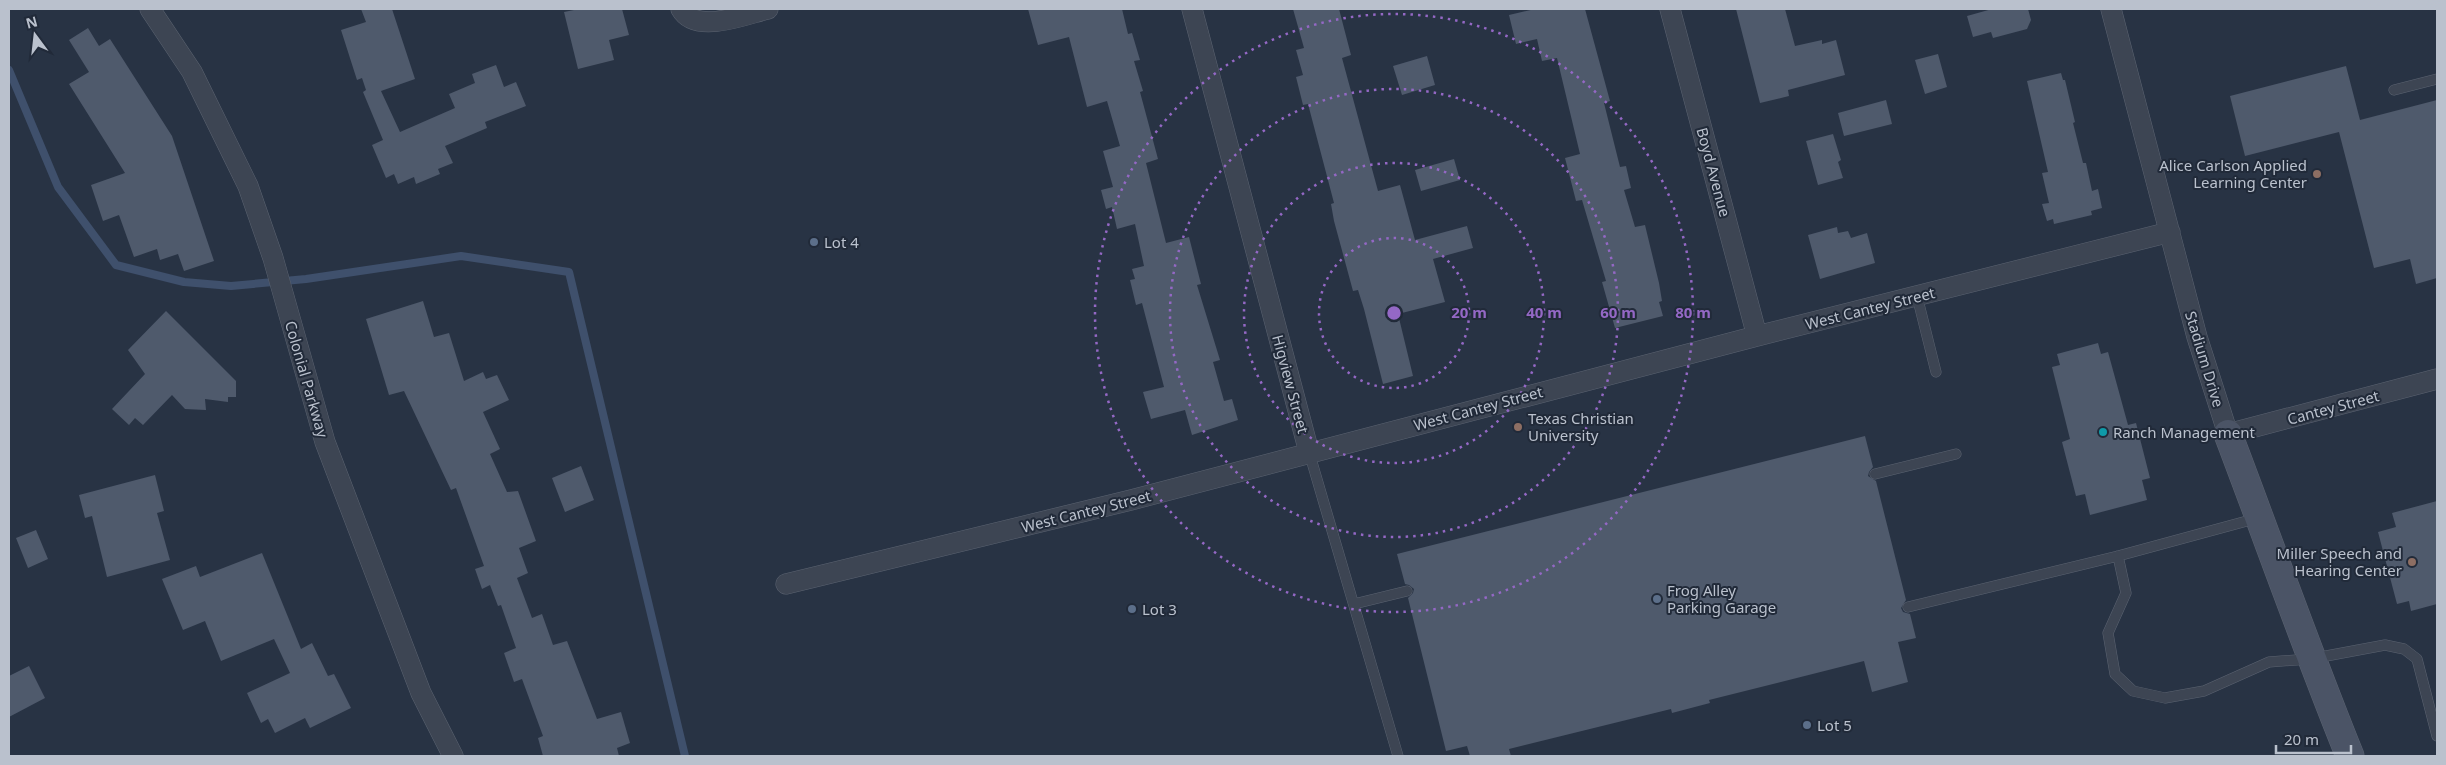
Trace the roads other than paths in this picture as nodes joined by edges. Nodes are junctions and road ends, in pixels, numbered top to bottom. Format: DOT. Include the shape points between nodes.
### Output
graph roads {
  1 [pos="150,9"];
  2 [pos="768,9"];
  3 [pos="1192,9"];
  4 [pos="1670,9"];
  5 [pos="2111,9"];
  6 [pos="688,15"];
  7 [pos="2437,79"];
  8 [pos="2394,90"];
  9 [pos="2170,232"];
  10 [pos="1917,296"];
  11 [pos="1757,336"];
  12 [pos="1936,372"];
  13 [pos="2437,379"];
  14 [pos="2228,434"];
  15 [pos="1310,452"];
  16 [pos="1956,454"];
  17 [pos="1875,474"];
  18 [pos="2260,518"];
  19 [pos="2118,556"];
  20 [pos="786,584"];
  21 [pos="1406,591"];
  22 [pos="1354,604"];
  23 [pos="1908,607"];
  24 [pos="2310,659"];
  25 [pos="2437,736"];
  26 [pos="453,756"];
  27 [pos="1398,756"];
  28 [pos="2350,756"];
  1 -- 26 [label="street, Colonial Parkway" via="192,72 248,186 273,258 325,442 421,693"];
  2 -- 6 [label="street" via="713,23"];
  3 -- 15 [label="street, Higview Street"];
  4 -- 11 [label="street, Boyd Avenue"];
  5 -- 9 [label="street, Stadium Drive"];
  7 -- 8 [label="lane"];
  9 -- 10 [label="street, West Cantey Street"];
  9 -- 14 [label="street, Stadium Drive" via="2197,337"];
  10 -- 11 [label="street, West Cantey Street"];
  10 -- 12 [label="lane"];
  11 -- 15 [label="street, West Cantey Street"];
  13 -- 14 [label="street, Cantey Street"];
  14 -- 18 [label="street, Stadium Drive"];
  15 -- 20 [label="street, West Cantey Street" via="1131,500"];
  15 -- 22 [label="lane, Higview Street"];
  16 -- 17 [label="lane"];
  18 -- 19 [label="lane"];
  18 -- 24 [label="street, Stadium Drive"];
  19 -- 23 [label="lane"];
  19 -- 24 [label="lane" via="2126,593 2108,633 2116,674 2134,691 2165,698 2204,691 2269,662"];
  21 -- 22 [label="lane"];
  22 -- 27 [label="lane, Higview Street"];
  24 -- 25 [label="lane" via="2385,645 2404,649 2417,659"];
  24 -- 28 [label="street, Stadium Drive"];
}
